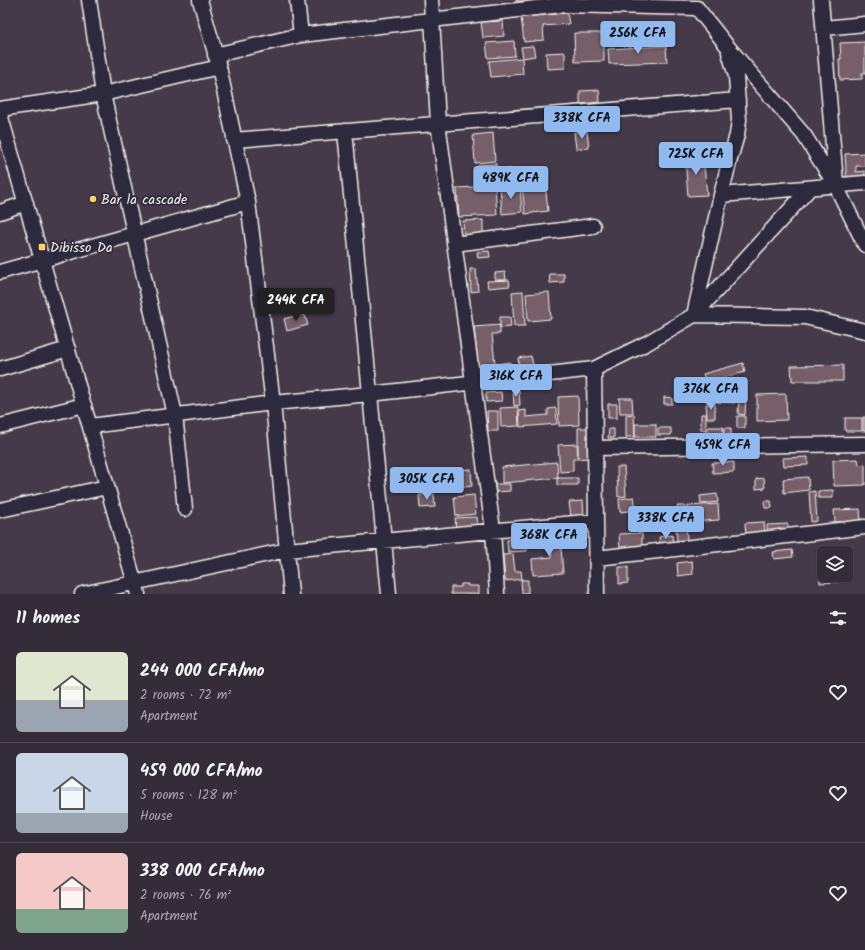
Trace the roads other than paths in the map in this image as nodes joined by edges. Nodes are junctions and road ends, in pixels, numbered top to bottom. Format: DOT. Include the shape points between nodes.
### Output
graph roads {
  1 [pos="89,0"];
  2 [pos="200,0"];
  3 [pos="297,0"];
  4 [pos="431,0"];
  5 [pos="821,0"];
  6 [pos="576,2"];
  7 [pos="432,20"];
  8 [pos="865,24"];
  9 [pos="824,28"];
  10 [pos="301,35"];
  11 [pos="728,47"];
  12 [pos="217,61"];
  13 [pos="102,94"];
  14 [pos="738,100"];
  15 [pos="0,109"];
  16 [pos="0,114"];
  17 [pos="438,123"];
  18 [pos="344,131"];
  19 [pos="234,140"];
  20 [pos="865,183"];
  21 [pos="836,186"];
  22 [pos="810,188"];
  23 [pos="721,195"];
  24 [pos="248,202"];
  25 [pos="26,204"];
  26 [pos="0,212"];
  27 [pos="593,226"];
  28 [pos="134,234"];
  29 [pos="454,244"];
  30 [pos="865,245"];
  31 [pos="42,260"];
  32 [pos="0,272"];
  33 [pos="694,315"];
  34 [pos="865,331"];
  35 [pos="68,349"];
  36 [pos="594,369"];
  37 [pos="0,370"];
  38 [pos="473,383"];
  39 [pos="370,394"];
  40 [pos="273,403"];
  41 [pos="84,404"];
  42 [pos="175,415"];
  43 [pos="0,426"];
  44 [pos="90,426"];
  45 [pos="865,444"];
  46 [pos="595,448"];
  47 [pos="107,488"];
  48 [pos="185,509"];
  49 [pos="0,510"];
  50 [pos="596,521"];
  51 [pos="865,527"];
  52 [pos="493,530"];
  53 [pos="384,540"];
  54 [pos="287,550"];
  55 [pos="596,558"];
  56 [pos="137,588"];
  57 [pos="82,594"];
  58 [pos="291,594"];
  59 [pos="389,594"];
  60 [pos="497,594"];
  61 [pos="597,594"];
  1 -- 13 [label="street"];
  2 -- 12 [label="street"];
  3 -- 10 [label="street"];
  4 -- 7 [label="street"];
  5 -- 9 [label="street"];
  6 -- 7 [label="street"];
  6 -- 11 [label="street" via="697,8"];
  7 -- 10 [label="street"];
  7 -- 17 [label="street"];
  8 -- 9 [label="street"];
  9 -- 21 [label="street"];
  10 -- 12 [label="street"];
  11 -- 14 [label="street" via="736,76"];
  11 -- 21 [label="street" via="804,135"];
  12 -- 13 [label="street"];
  12 -- 19 [label="street"];
  13 -- 15 [label="street"];
  13 -- 28 [label="street"];
  14 -- 17 [label="street"];
  14 -- 23 [label="street" via="737,135"];
  16 -- 25 [label="street"];
  17 -- 18 [label="street"];
  17 -- 29 [label="street"];
  18 -- 19 [label="street"];
  18 -- 39 [label="street"];
  19 -- 24 [label="street"];
  20 -- 21 [label="street"];
  21 -- 22 [label="street"];
  21 -- 30 [label="street"];
  22 -- 23 [label="street"];
  22 -- 33 [label="street"];
  23 -- 33 [label="street"];
  24 -- 28 [label="street"];
  24 -- 40 [label="street"];
  25 -- 26 [label="street"];
  25 -- 31 [label="street"];
  27 -- 29 [label="street"];
  28 -- 31 [label="street"];
  28 -- 42 [label="street"];
  29 -- 38 [label="street"];
  31 -- 32 [label="street"];
  31 -- 35 [label="street"];
  33 -- 34 [label="street" via="805,317"];
  33 -- 36 [label="street" via="647,343"];
  35 -- 37 [label="street"];
  35 -- 41 [label="street"];
  36 -- 38 [label="street"];
  36 -- 46 [label="street"];
  38 -- 39 [label="street"];
  38 -- 52 [label="street"];
  39 -- 40 [label="street"];
  39 -- 53 [label="street"];
  40 -- 42 [label="street"];
  40 -- 54 [label="street"];
  41 -- 43 [label="street"];
  41 -- 44 [label="street"];
  42 -- 44 [label="street"];
  42 -- 48 [label="street"];
  44 -- 47 [label="street"];
  45 -- 46 [label="street"];
  46 -- 50 [label="street"];
  47 -- 49 [label="street"];
  47 -- 56 [label="street"];
  50 -- 52 [label="street"];
  50 -- 55 [label="street"];
  51 -- 55 [label="street"];
  52 -- 53 [label="street"];
  52 -- 60 [label="street"];
  53 -- 54 [label="street"];
  53 -- 59 [label="street"];
  54 -- 56 [label="street"];
  54 -- 58 [label="street"];
  55 -- 61 [label="street"];
  56 -- 57 [label="street"];
}
